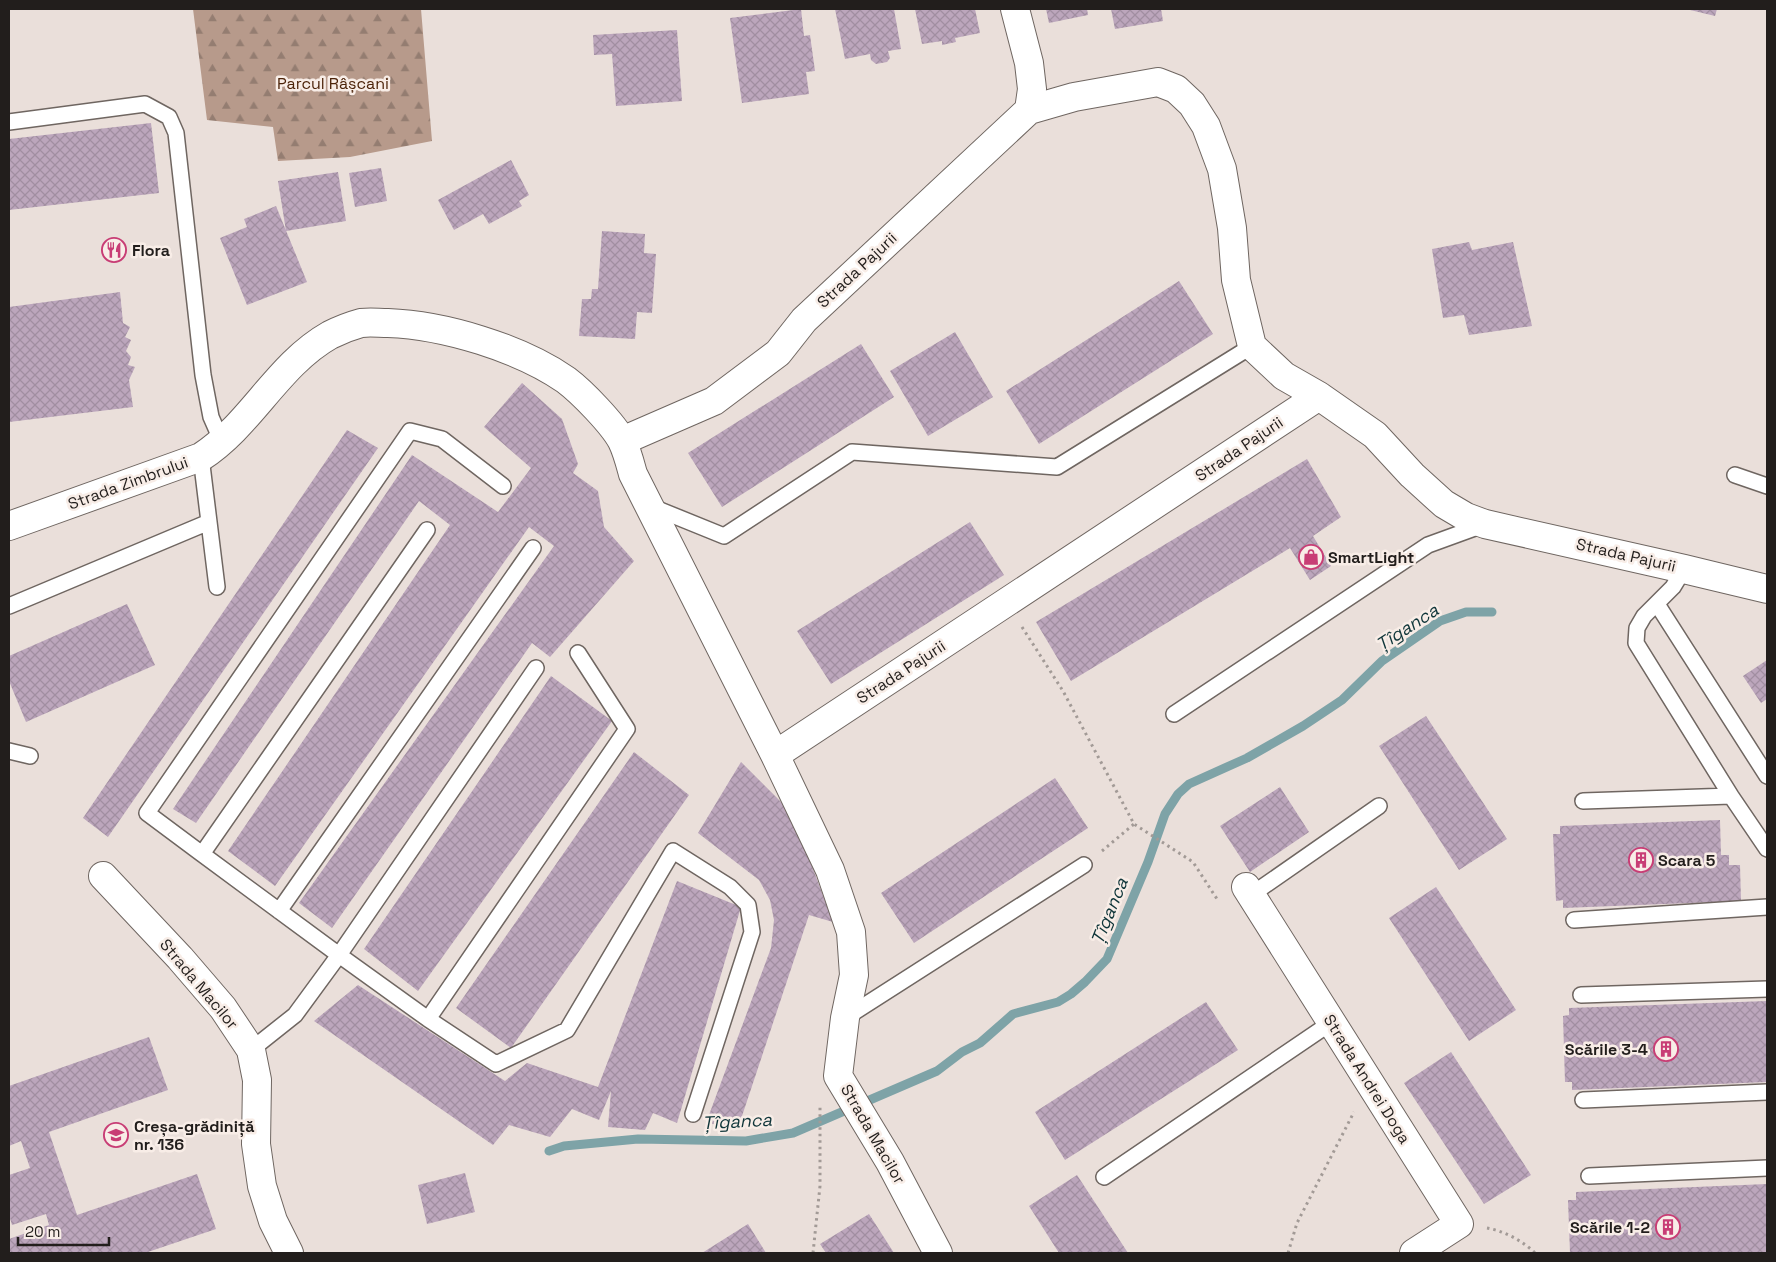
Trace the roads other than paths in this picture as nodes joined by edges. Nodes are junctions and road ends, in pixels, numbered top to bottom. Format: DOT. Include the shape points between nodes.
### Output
graph roads {
  1 [pos="1015,9"];
  2 [pos="1029,110"];
  3 [pos="9,122"];
  4 [pos="1252,346"];
  5 [pos="1320,396"];
  6 [pos="622,441"];
  7 [pos="220,442"];
  8 [pos="1735,474"];
  9 [pos="503,486"];
  10 [pos="1767,486"];
  11 [pos="650,506"];
  12 [pos="209,522"];
  13 [pos="1485,524"];
  14 [pos="9,526"];
  15 [pos="427,530"];
  16 [pos="533,548"];
  17 [pos="1684,569"];
  18 [pos="217,587"];
  19 [pos="1767,589"];
  20 [pos="1657,604"];
  21 [pos="9,606"];
  22 [pos="578,653"];
  23 [pos="536,668"];
  24 [pos="1174,714"];
  25 [pos="9,751"];
  26 [pos="775,755"];
  27 [pos="30,756"];
  28 [pos="1767,776"];
  29 [pos="1731,796"];
  30 [pos="1583,801"];
  31 [pos="1379,806"];
  32 [pos="1767,849"];
  33 [pos="202,854"];
  34 [pos="1084,865"];
  35 [pos="103,876"];
  36 [pos="1249,891"];
  37 [pos="1767,907"];
  38 [pos="279,910"];
  39 [pos="1574,920"];
  40 [pos="339,955"];
  41 [pos="1767,989"];
  42 [pos="1580,995"];
  43 [pos="845,1018"];
  44 [pos="428,1019"];
  45 [pos="1332,1022"];
  46 [pos="251,1050"];
  47 [pos="1767,1092"];
  48 [pos="1583,1100"];
  49 [pos="693,1114"];
  50 [pos="1767,1168"];
  51 [pos="1589,1176"];
  52 [pos="1104,1177"];
  53 [pos="289,1253"];
  54 [pos="938,1253"];
  55 [pos="1414,1253"];
  1 -- 2 [label="street" via="1029,64 1032,89"];
  2 -- 4 [label="street, Strada Pajurii" via="1074,97 1158,82 1176,89 1192,104 1206,126 1222,169 1232,228 1236,280"];
  2 -- 6 [label="street, Strada Pajurii" via="804,320 771,359 714,401"];
  3 -- 7 [label="lane" via="145,104 169,117 176,133 203,375 211,417"];
  4 -- 5 [label="street, Strada Pajurii" via="1284,376"];
  4 -- 11 [label="lane" via="1057,467 852,452 724,536"];
  5 -- 13 [label="street, Strada Pajurii" via="1374,435 1444,504"];
  5 -- 26 [label="street, Strada Pajurii"];
  6 -- 7 [label="street" via="596,408 567,381 529,358 437,328 363,323 327,337 300,357"];
  6 -- 11 [label="street" via="633,474"];
  7 -- 12 [label="lane"];
  7 -- 14 [label="street, Strada Zimbrului"];
  8 -- 10 [label="lane"];
  9 -- 33 [label="lane" via="442,439 410,431 148,813"];
  11 -- 26 [label="street"];
  12 -- 18 [label="lane"];
  12 -- 21 [label="lane"];
  13 -- 17 [label="street, Strada Pajurii"];
  13 -- 24 [label="lane" via="1428,545"];
  15 -- 33 [label="lane"];
  16 -- 38 [label="lane"];
  17 -- 19 [label="street, Strada Pajurii"];
  17 -- 20 [label="lane"];
  20 -- 28 [label="lane"];
  20 -- 29 [label="lane" via="1637,628 1636,643"];
  22 -- 44 [label="lane" via="627,729"];
  23 -- 40 [label="lane"];
  25 -- 27 [label="lane"];
  26 -- 43 [label="street, Strada Macilor" via="830,870 851,932 854,975"];
  29 -- 30 [label="lane"];
  29 -- 32 [label="lane"];
  31 -- 36 [label="lane"];
  33 -- 38 [label="lane"];
  34 -- 43 [label="lane"];
  35 -- 46 [label="street, Strada Macilor" via="223,1008"];
  36 -- 45 [label="street, Strada Andrei Doga"];
  37 -- 39 [label="lane"];
  38 -- 40 [label="lane"];
  40 -- 44 [label="lane"];
  40 -- 46 [label="lane" via="295,1015"];
  41 -- 42 [label="lane"];
  43 -- 54 [label="street, Strada Macilor" via="838,1076"];
  44 -- 49 [label="lane" via="496,1064 567,1030 673,851 730,888 748,905 752,932"];
  45 -- 52 [label="lane"];
  45 -- 55 [label="street, Strada Andrei Doga" via="1459,1224"];
  46 -- 53 [label="street, Strada Macilor" via="257,1080 256,1144 262,1186 273,1221"];
  47 -- 48 [label="lane"];
  50 -- 51 [label="lane"];
}
